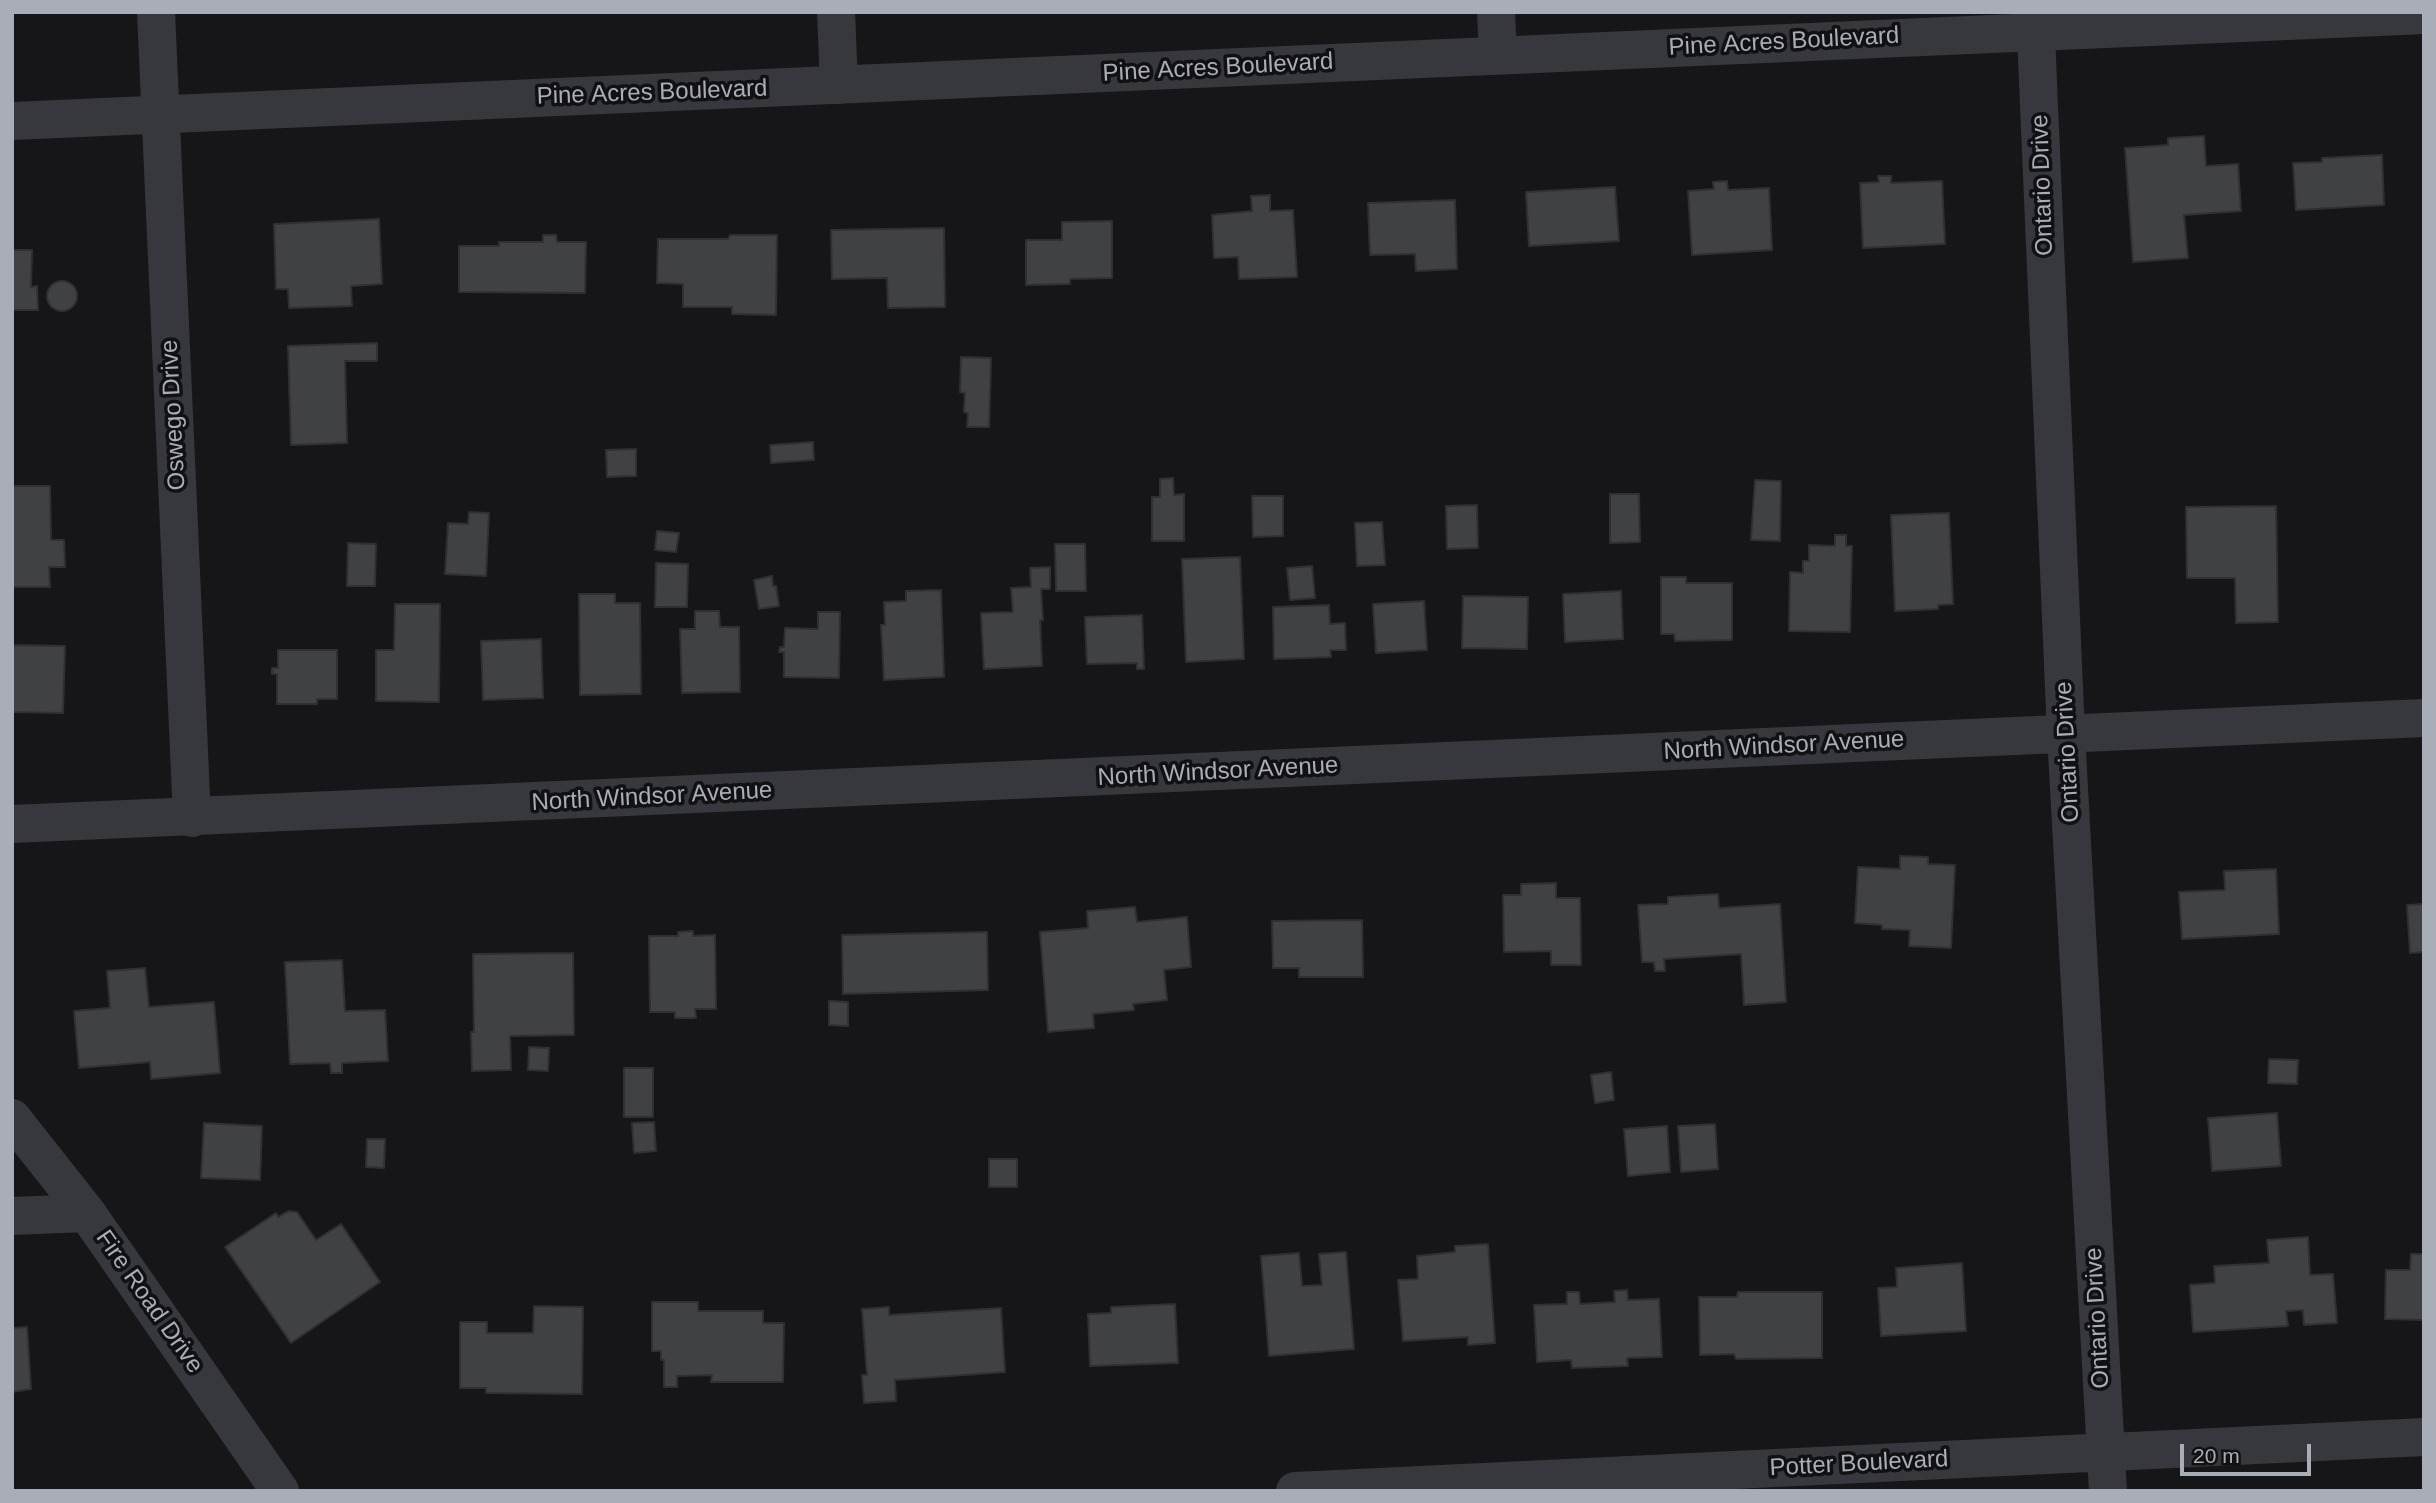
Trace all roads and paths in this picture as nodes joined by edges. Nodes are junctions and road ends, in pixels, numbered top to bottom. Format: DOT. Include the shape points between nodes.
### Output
graph roads {
  1 [pos="156,12"];
  2 [pos="836,12"];
  3 [pos="1496,12"];
  4 [pos="2424,15"];
  5 [pos="2036,22"];
  6 [pos="1498,55"];
  7 [pos="839,85"];
  8 [pos="160,113"];
  9 [pos="12,121"];
  10 [pos="2424,718"];
  11 [pos="2066,734"];
  12 [pos="192,818"];
  13 [pos="12,824"];
  14 [pos="12,1118"];
  15 [pos="88,1213"];
  16 [pos="12,1216"];
  17 [pos="2424,1437"];
  18 [pos="2106,1453"];
  19 [pos="280,1491"];
  20 [pos="1295,1491"];
  21 [pos="2108,1491"];
  1 -- 8 [label="street, Oswego Drive"];
  2 -- 7 [label="street"];
  3 -- 6 [label="street"];
  4 -- 5 [label="street, Pine Acres Boulevard"];
  5 -- 6 [label="street, Pine Acres Boulevard"];
  5 -- 11 [label="street, Ontario Drive"];
  6 -- 7 [label="street, Pine Acres Boulevard"];
  7 -- 8 [label="street, Pine Acres Boulevard"];
  8 -- 9 [label="street, Pine Acres Boulevard"];
  8 -- 12 [label="street, Oswego Drive"];
  10 -- 11 [label="street, North Windsor Avenue"];
  11 -- 12 [label="street, North Windsor Avenue"];
  11 -- 18 [label="street, Ontario Drive"];
  12 -- 13 [label="street, North Windsor Avenue"];
  14 -- 15 [label="street, Fire Road Drive"];
  15 -- 16 [label="street"];
  15 -- 19 [label="street, Fire Road Drive"];
  17 -- 18 [label="street, Potter Boulevard"];
  18 -- 20 [label="street, Potter Boulevard"];
  18 -- 21 [label="street, Ontario Drive"];
}
